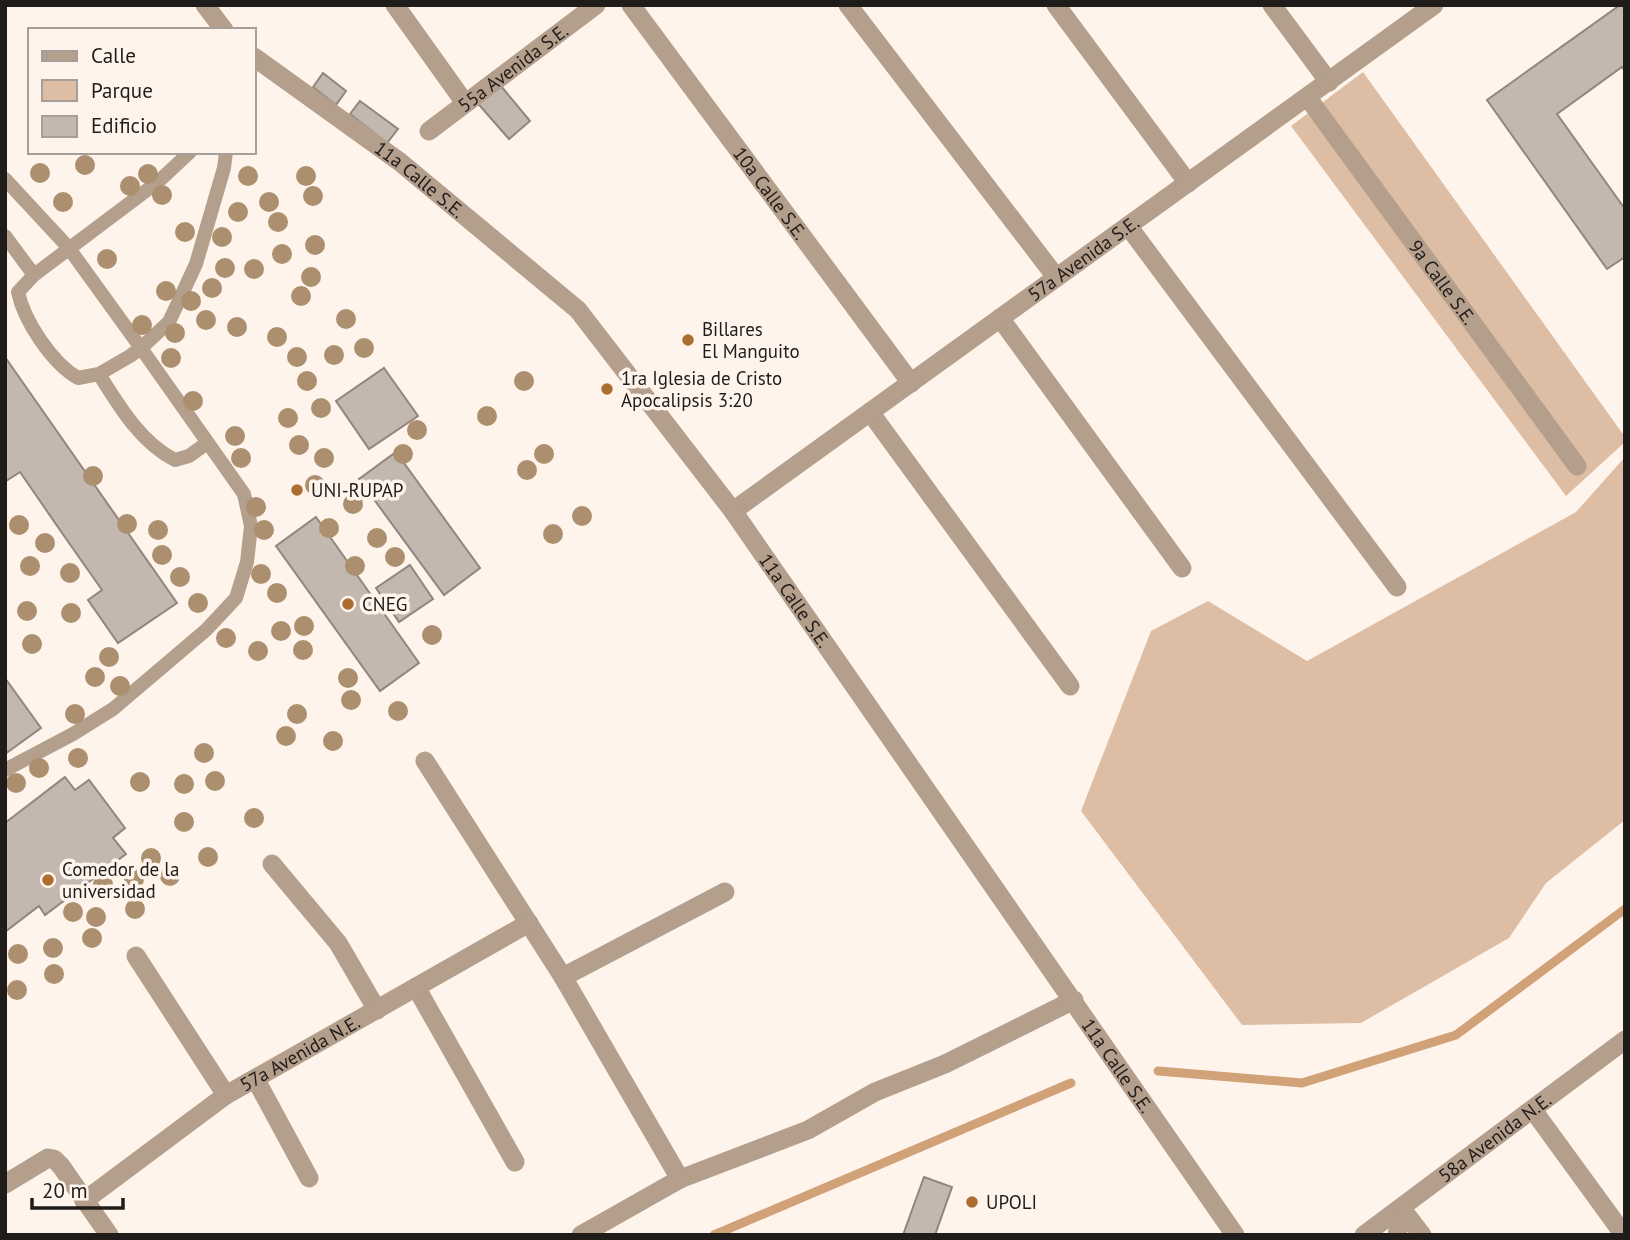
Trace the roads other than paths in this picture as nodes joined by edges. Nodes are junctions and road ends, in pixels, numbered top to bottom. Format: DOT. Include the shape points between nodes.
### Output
graph roads {
  1 [pos="205,5"];
  2 [pos="395,5"];
  3 [pos="596,5"];
  4 [pos="631,5"];
  5 [pos="848,5"];
  6 [pos="1056,5"];
  7 [pos="1272,5"];
  8 [pos="1434,5"];
  9 [pos="222,28"];
  10 [pos="256,61"];
  11 [pos="1329,82"];
  12 [pos="1308,97"];
  13 [pos="465,103"];
  14 [pos="429,131"];
  15 [pos="188,154"];
  16 [pos="226,154"];
  17 [pos="5,179"];
  18 [pos="1188,183"];
  19 [pos="1128,226"];
  20 [pos="5,236"];
  21 [pos="68,247"];
  22 [pos="34,275"];
  23 [pos="1056,277"];
  24 [pos="1000,318"];
  25 [pos="141,348"];
  26 [pos="99,374"];
  27 [pos="911,383"];
  28 [pos="870,412"];
  29 [pos="208,443"];
  30 [pos="1577,466"];
  31 [pos="733,511"];
  32 [pos="1182,568"];
  33 [pos="1397,587"];
  34 [pos="1070,686"];
  35 [pos="425,761"];
  36 [pos="5,769"];
  37 [pos="272,864"];
  38 [pos="726,892"];
  39 [pos="529,923"];
  40 [pos="136,956"];
  41 [pos="563,977"];
  42 [pos="416,987"];
  43 [pos="1074,1000"];
  44 [pos="377,1010"];
  45 [pos="1625,1040"];
  46 [pos="256,1080"];
  47 [pos="226,1095"];
  48 [pos="1533,1110"];
  49 [pos="515,1162"];
  50 [pos="309,1178"];
  51 [pos="680,1179"];
  52 [pos="5,1184"];
  53 [pos="84,1201"];
  54 [pos="1402,1209"];
  55 [pos="109,1235"];
  56 [pos="581,1235"];
  57 [pos="1235,1235"];
  58 [pos="1364,1235"];
  59 [pos="1397,1235"];
  60 [pos="1422,1235"];
  61 [pos="1625,1235"];
  1 -- 9 [label="street"];
  2 -- 13 [label="street"];
  3 -- 13 [label="street, 55a Avenida S.E."];
  4 -- 27 [label="street, 10a Calle S.E."];
  5 -- 23 [label="street"];
  6 -- 18 [label="street"];
  7 -- 11 [label="street"];
  8 -- 11 [label="street, 57a Avenida S.E."];
  10 -- 31 [label="street, 11a Calle S.E." via="400,162 578,310"];
  11 -- 12 [label="street, 57a Avenida S.E."];
  12 -- 18 [label="street, 57a Avenida S.E."];
  12 -- 30 [label="street, 9a Calle S.E."];
  13 -- 14 [label="street, 55a Avenida S.E."];
  15 -- 21 [label="lane" via="150,188"];
  16 -- 25 [label="lane" via="196,264 169,322"];
  17 -- 21 [label="lane"];
  18 -- 19 [label="street, 57a Avenida S.E."];
  19 -- 23 [label="street, 57a Avenida S.E."];
  19 -- 33 [label="street"];
  20 -- 22 [label="lane"];
  21 -- 22 [label="lane"];
  21 -- 25 [label="lane"];
  22 -- 26 [label="lane" via="18,292 22,310 67,371 78,378"];
  23 -- 24 [label="street, 57a Avenida S.E."];
  24 -- 27 [label="street, 57a Avenida S.E."];
  24 -- 32 [label="street"];
  25 -- 26 [label="lane"];
  25 -- 29 [label="lane"];
  26 -- 29 [label="lane" via="158,452 175,460"];
  27 -- 28 [label="street, 57a Avenida S.E."];
  28 -- 31 [label="street, 57a Avenida S.E."];
  28 -- 34 [label="street"];
  29 -- 36 [label="lane" via="244,494 251,526 236,598 206,630 113,709"];
  31 -- 43 [label="street, 11a Calle S.E."];
  35 -- 39 [label="street"];
  37 -- 44 [label="street" via="338,943"];
  38 -- 41 [label="street"];
  39 -- 41 [label="street"];
  39 -- 42 [label="street, 57a Avenida N.E."];
  40 -- 47 [label="street"];
  41 -- 51 [label="street"];
  42 -- 44 [label="street, 57a Avenida N.E."];
  42 -- 49 [label="street"];
  43 -- 51 [label="street" via="945,1064 875,1092 808,1130"];
  43 -- 57 [label="street, 11a Calle S.E."];
  44 -- 46 [label="street, 57a Avenida N.E."];
  45 -- 48 [label="street, 58a Avenida N.E."];
  46 -- 47 [label="street, 57a Avenida N.E."];
  46 -- 50 [label="street"];
  47 -- 53 [label="street, 57a Avenida N.E."];
  48 -- 54 [label="street, 58a Avenida N.E."];
  48 -- 61 [label="street"];
  51 -- 56 [label="street"];
  52 -- 53 [label="street" via="48,1158 54,1159"];
  53 -- 55 [label="street"];
  54 -- 58 [label="street, 58a Avenida N.E."];
  54 -- 59 [label="street"];
  54 -- 60 [label="street"];
}
